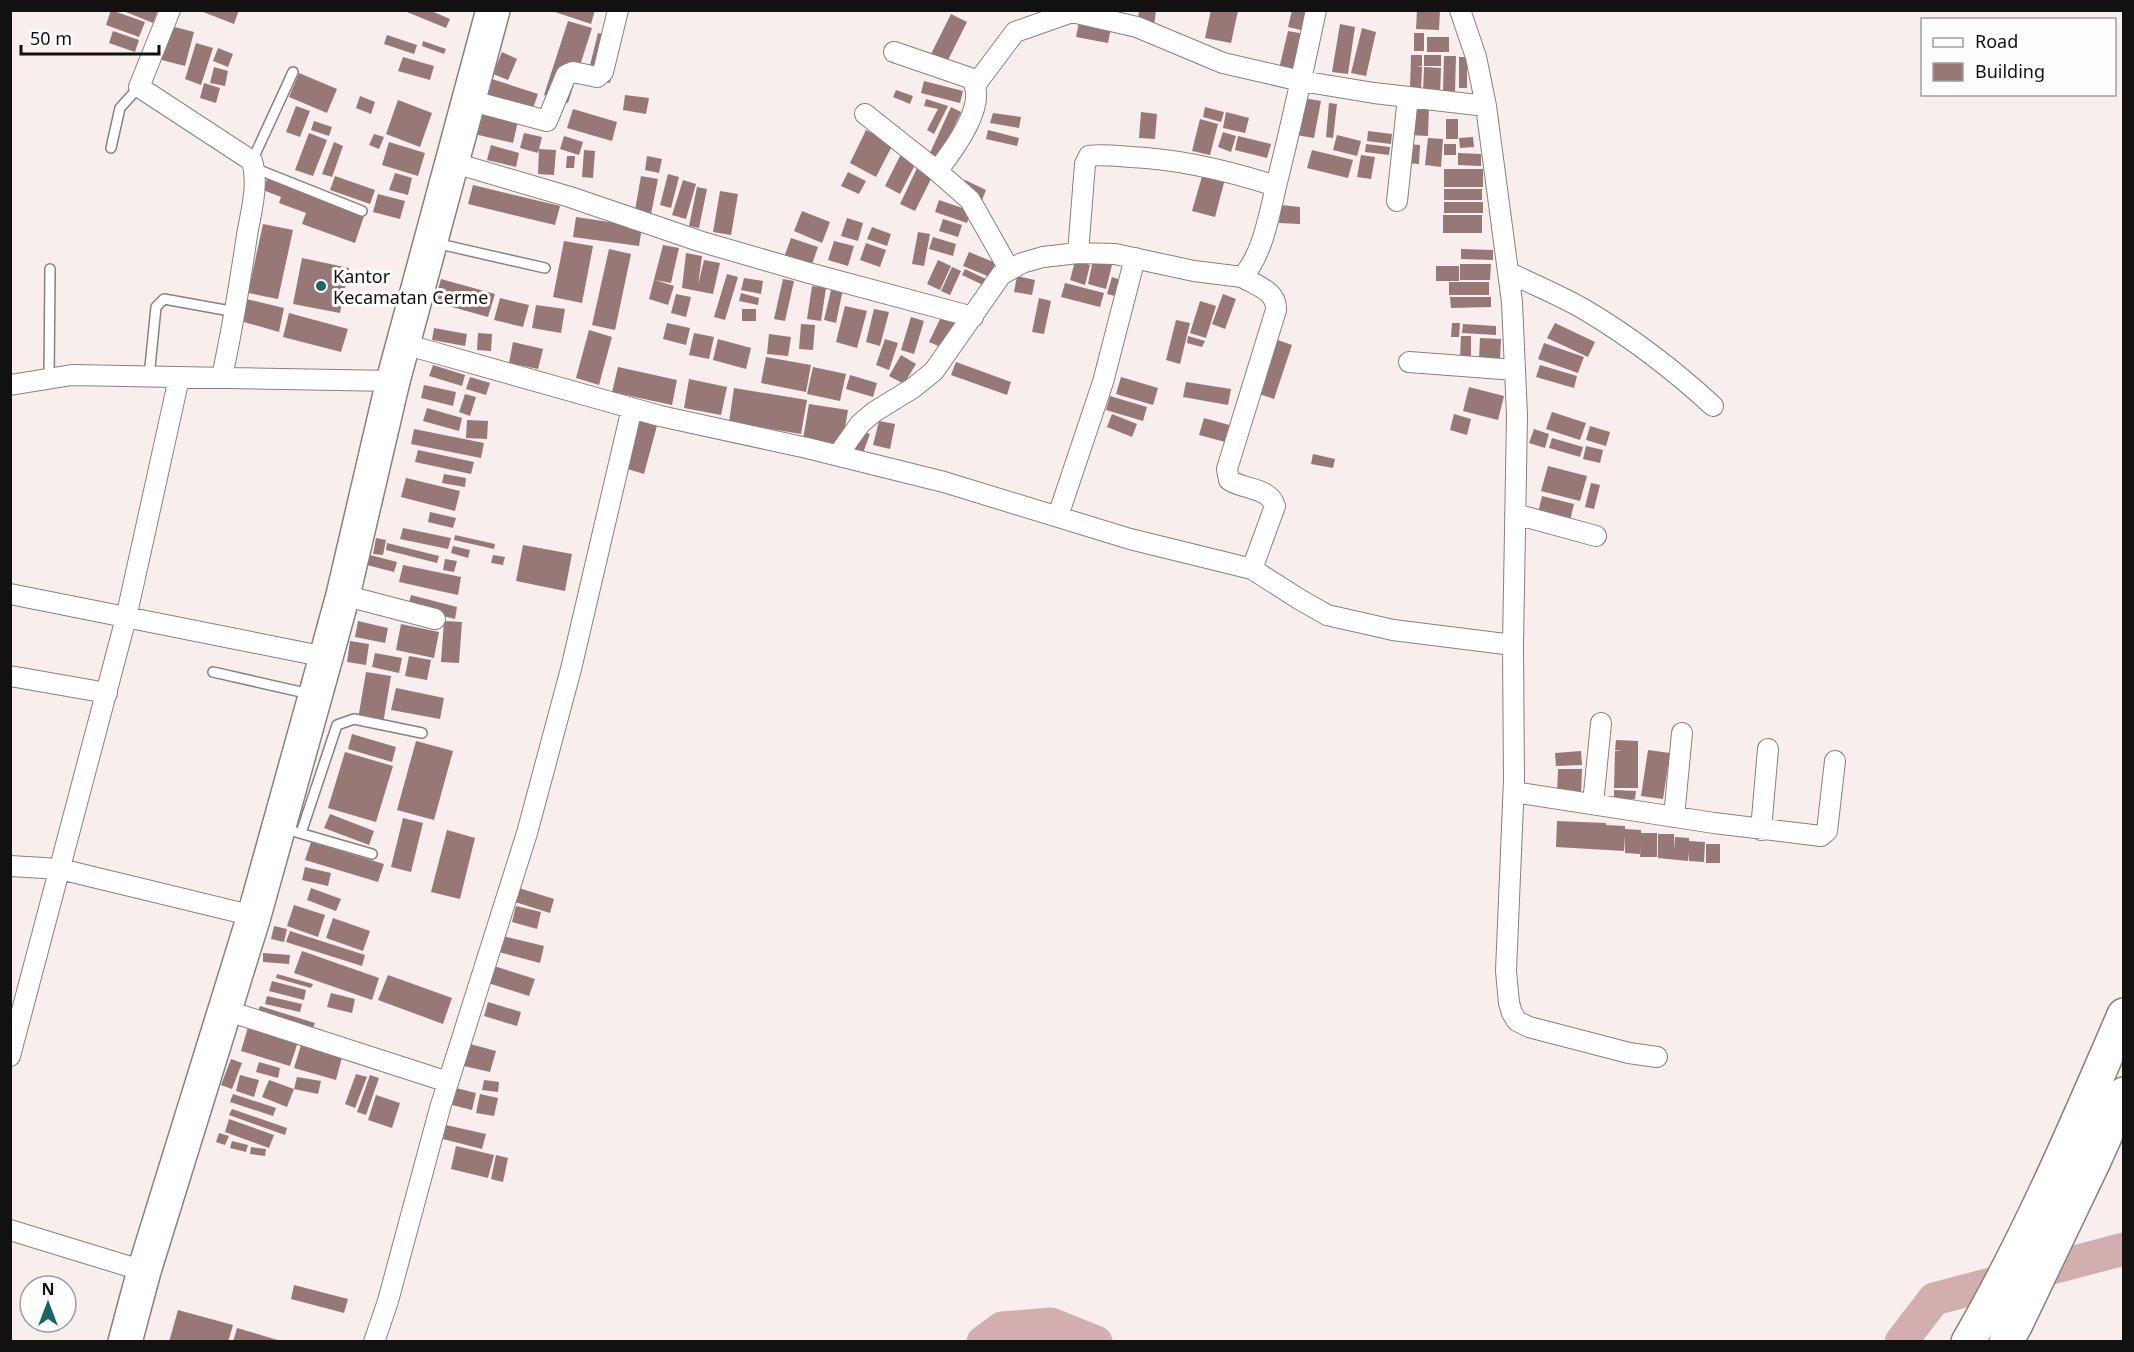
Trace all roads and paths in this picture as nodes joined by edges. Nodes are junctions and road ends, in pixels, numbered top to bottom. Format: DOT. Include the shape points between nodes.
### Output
graph roads {
  1 [pos="170,10"];
  2 [pos="493,10"];
  3 [pos="618,10"];
  4 [pos="1316,10"];
  5 [pos="1460,10"];
  6 [pos="1072,11"];
  7 [pos="894,52"];
  8 [pos="293,72"];
  9 [pos="1301,81"];
  10 [pos="976,84"];
  11 [pos="139,87"];
  12 [pos="1408,97"];
  13 [pos="468,100"];
  14 [pos="1486,106"];
  15 [pos="865,114"];
  16 [pos="111,148"];
  17 [pos="451,162"];
  18 [pos="253,165"];
  19 [pos="937,171"];
  20 [pos="1276,186"];
  21 [pos="1397,201"];
  22 [pos="362,211"];
  23 [pos="430,242"];
  24 [pos="1078,253"];
  25 [pos="1135,258"];
  26 [pos="545,268"];
  27 [pos="50,269"];
  28 [pos="1009,269"];
  29 [pos="1508,272"];
  30 [pos="1242,277"];
  31 [pos="236,312"];
  32 [pos="973,317"];
  33 [pos="404,344"];
  34 [pos="1409,362"];
  35 [pos="1515,370"];
  36 [pos="149,377"];
  37 [pos="222,377"];
  38 [pos="179,378"];
  39 [pos="50,379"];
  40 [pos="393,381"];
  41 [pos="12,390"];
  42 [pos="1713,406"];
  43 [pos="632,408"];
  44 [pos="838,455"];
  45 [pos="1515,514"];
  46 [pos="1058,516"];
  47 [pos="1596,536"];
  48 [pos="1252,568"];
  49 [pos="10,594"];
  50 [pos="343,595"];
  51 [pos="126,618"];
  52 [pos="435,619"];
  53 [pos="1513,645"];
  54 [pos="326,657"];
  55 [pos="213,672"];
  56 [pos="10,676"];
  57 [pos="107,693"];
  58 [pos="316,695"];
  59 [pos="1601,723"];
  60 [pos="422,733"];
  61 [pos="1682,733"];
  62 [pos="1768,749"];
  63 [pos="1835,761"];
  64 [pos="1514,792"];
  65 [pos="1593,804"];
  66 [pos="1674,817"];
  67 [pos="290,830"];
  68 [pos="1761,830"];
  69 [pos="372,854"];
  70 [pos="10,866"];
  71 [pos="60,869"];
  72 [pos="254,916"];
  73 [pos="225,1010"];
  74 [pos="2124,1015"];
  75 [pos="10,1056"];
  76 [pos="1657,1057"];
  77 [pos="448,1082"];
  78 [pos="2124,1094"];
  79 [pos="10,1230"];
  80 [pos="144,1270"];
  81 [pos="125,1341"];
  82 [pos="374,1341"];
  83 [pos="1968,1341"];
  84 [pos="2006,1341"];
  1 -- 11 [label="street"];
  2 -- 13 [label="highway"];
  3 -- 13 [label="street" via="603,72 597,77 573,72 566,75 548,121"];
  4 -- 9 [label="street"];
  5 -- 14 [label="street" via="1476,57"];
  6 -- 9 [label="street" via="1137,27 1223,63"];
  6 -- 10 [label="street" via="1014,32"];
  7 -- 10 [label="street" via="970,78"];
  8 -- 18 [label="lane"];
  9 -- 12 [label="street"];
  9 -- 20 [label="street"];
  10 -- 19 [label="street" via="970,118 960,141"];
  11 -- 16 [label="lane" via="120,108"];
  11 -- 18 [label="street"];
  12 -- 14 [label="street"];
  12 -- 21 [label="street"];
  13 -- 17 [label="highway"];
  14 -- 29 [label="street"];
  15 -- 19 [label="street"];
  17 -- 23 [label="highway"];
  17 -- 32 [label="street" via="699,241"];
  18 -- 22 [label="lane"];
  18 -- 31 [label="street" via="253,197"];
  19 -- 28 [label="street" via="970,200"];
  20 -- 24 [label="street" via="1187,163 1089,156 1085,164"];
  20 -- 30 [label="street" via="1252,267"];
  23 -- 26 [label="lane"];
  23 -- 33 [label="highway"];
  24 -- 25 [label="street"];
  24 -- 28 [label="street" via="1043,257"];
  25 -- 30 [label="street"];
  25 -- 46 [label="street" via="1103,382"];
  27 -- 39 [label="lane"];
  28 -- 32 [label="street"];
  29 -- 35 [label="street"];
  29 -- 42 [label="street" via="1603,321 1687,382"];
  30 -- 48 [label="street" via="1273,296 1276,302 1227,469 1229,480 1267,494 1275,506"];
  31 -- 36 [label="lane" via="164,299 159,302"];
  31 -- 37 [label="street"];
  32 -- 44 [label="street" via="934,371 860,424"];
  33 -- 40 [label="highway"];
  33 -- 43 [label="street"];
  34 -- 35 [label="street"];
  35 -- 45 [label="street"];
  36 -- 38 [label="street"];
  36 -- 39 [label="street" via="72,375"];
  37 -- 38 [label="street"];
  37 -- 40 [label="street"];
  38 -- 51 [label="street"];
  39 -- 41 [label="street"];
  40 -- 50 [label="highway"];
  43 -- 44 [label="street"];
  43 -- 77 [label="street" via="571,669 530,822"];
  44 -- 46 [label="street"];
  45 -- 47 [label="street"];
  45 -- 53 [label="street"];
  46 -- 48 [label="street" via="1130,539"];
  48 -- 53 [label="street" via="1327,615 1393,630"];
  49 -- 51 [label="street"];
  50 -- 52 [label="street"];
  50 -- 54 [label="highway"];
  51 -- 54 [label="street"];
  51 -- 57 [label="street"];
  53 -- 64 [label="street"];
  54 -- 58 [label="highway"];
  55 -- 58 [label="lane"];
  56 -- 57 [label="street"];
  57 -- 71 [label="street"];
  58 -- 67 [label="highway"];
  59 -- 65 [label="street"];
  60 -- 67 [label="lane" via="354,719 337,725"];
  61 -- 66 [label="street"];
  62 -- 68 [label="street"];
  63 -- 68 [label="street" via="1824,835"];
  64 -- 65 [label="street"];
  64 -- 76 [label="street" via="1506,971 1512,1013 1529,1027"];
  65 -- 66 [label="street"];
  66 -- 68 [label="street"];
  67 -- 69 [label="lane"];
  67 -- 72 [label="highway"];
  70 -- 71 [label="street"];
  71 -- 72 [label="street"];
  71 -- 75 [label="street"];
  72 -- 73 [label="highway"];
  73 -- 77 [label="street"];
  73 -- 80 [label="highway"];
  74 -- 83 [label="highway" via="2063,1156"];
  77 -- 82 [label="street"];
  78 -- 84 [label="highway"];
  79 -- 80 [label="street"];
  80 -- 81 [label="highway"];
}
